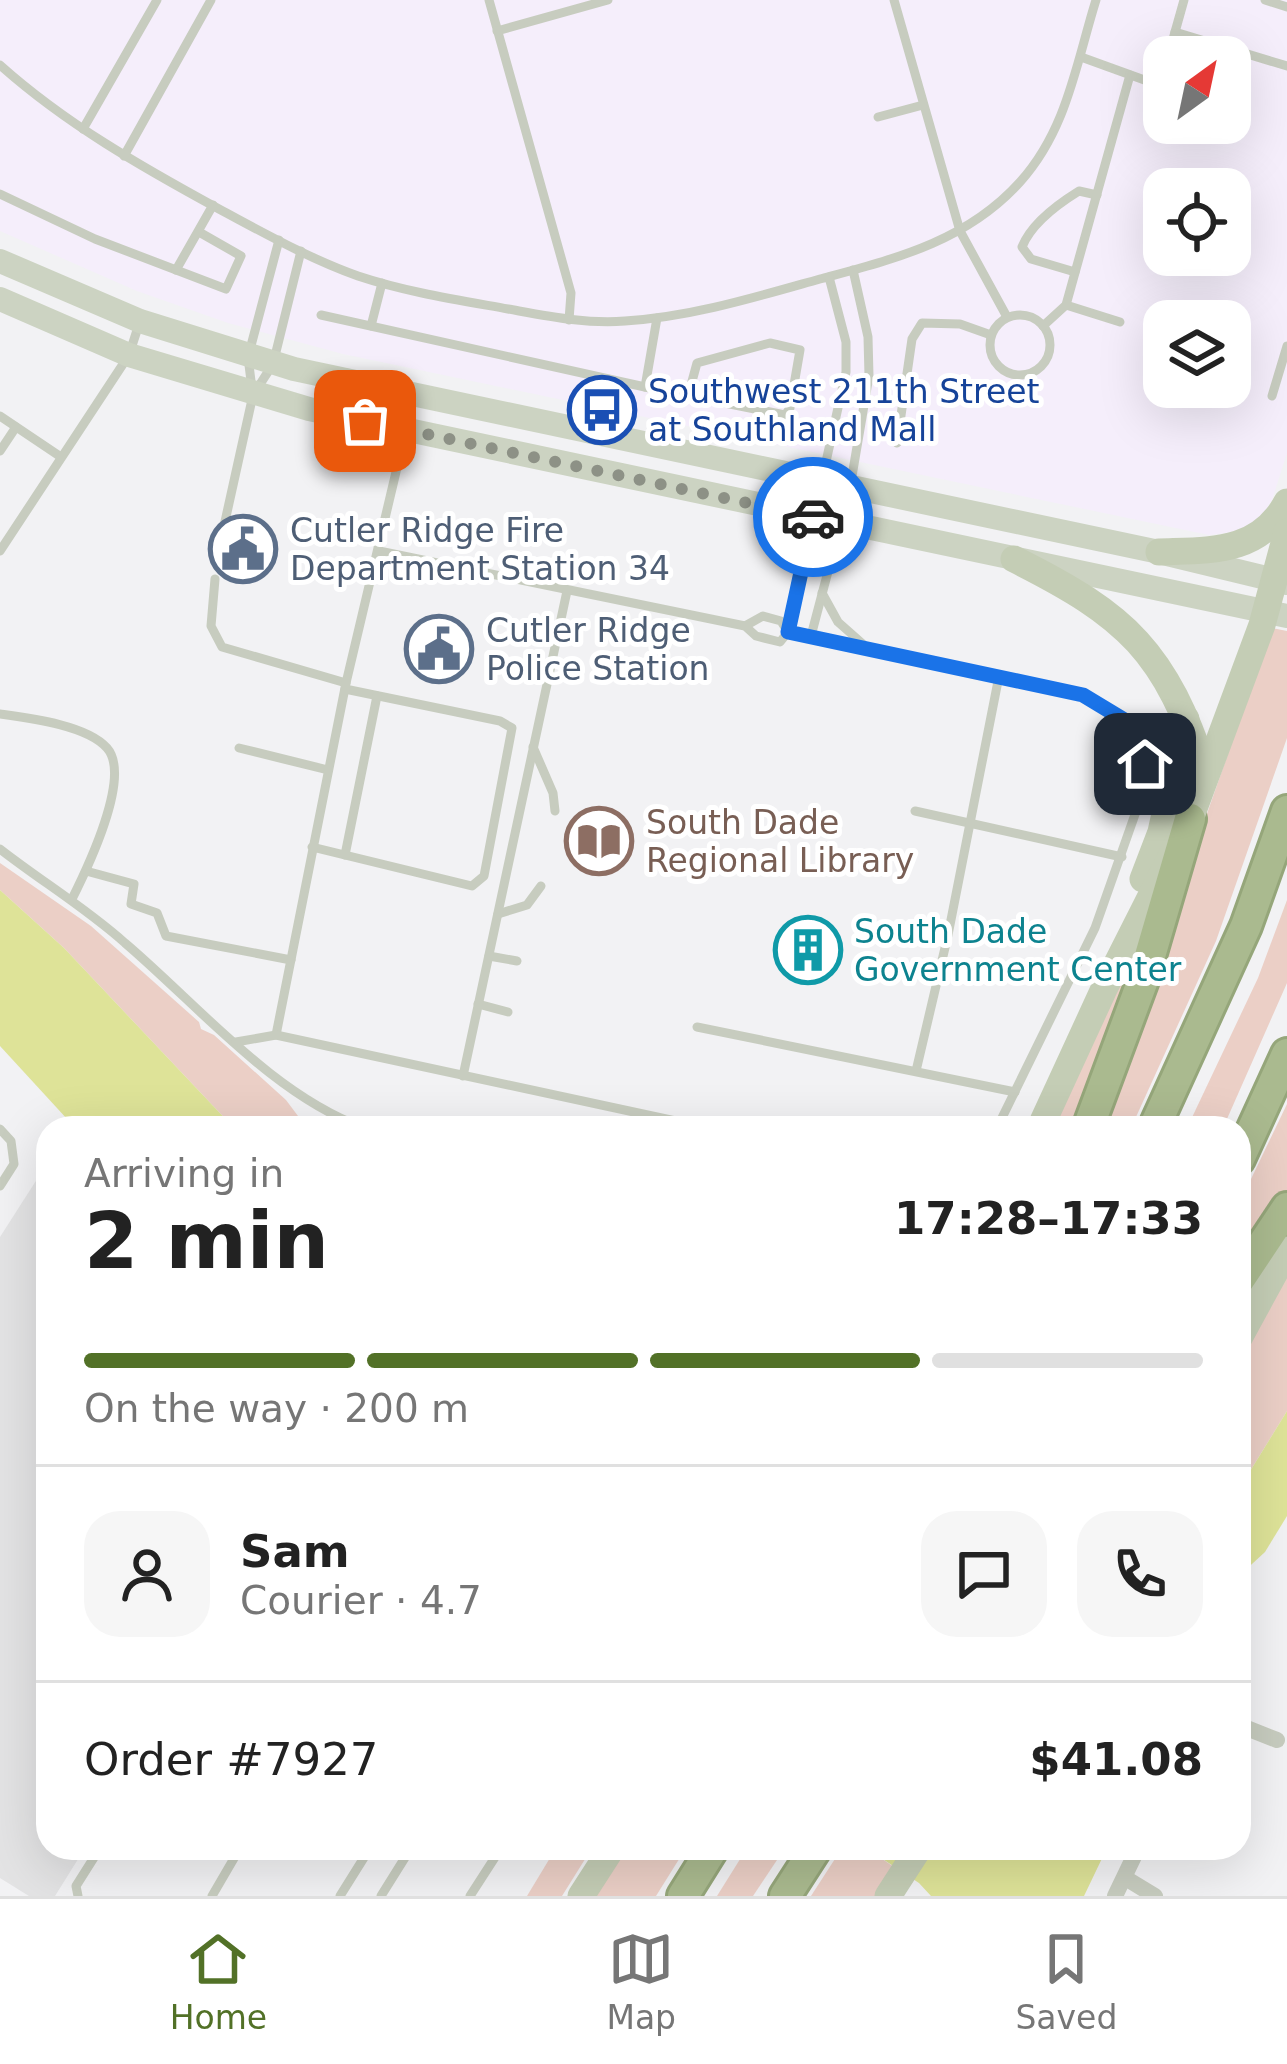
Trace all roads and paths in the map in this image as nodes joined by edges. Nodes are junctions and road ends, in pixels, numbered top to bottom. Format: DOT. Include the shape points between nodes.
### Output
graph roads {
  1 [pos="157,0"];
  2 [pos="211,0"];
  3 [pos="488,0"];
  4 [pos="608,0"];
  5 [pos="894,0"];
  6 [pos="1096,0"];
  7 [pos="1184,0"];
  8 [pos="1265,0"];
  9 [pos="1287,7"];
  10 [pos="497,31"];
  11 [pos="1175,32"];
  12 [pos="1174,36"];
  13 [pos="1081,57"];
  14 [pos="0,65"];
  15 [pos="1287,66"];
  16 [pos="1130,75"];
  17 [pos="1143,80"];
  18 [pos="923,105"];
  19 [pos="878,117"];
  20 [pos="83,129"];
  21 [pos="124,156"];
  22 [pos="0,194"];
  23 [pos="1096,195"];
  24 [pos="213,205"];
  25 [pos="960,231"];
  26 [pos="200,232"];
  27 [pos="279,240"];
  28 [pos="301,251"];
  29 [pos="0,261"];
  30 [pos="176,270"];
  31 [pos="853,270"];
  32 [pos="1075,272"];
  33 [pos="829,277"];
  34 [pos="382,283"];
  35 [pos="0,299"];
  36 [pos="1066,305"];
  37 [pos="321,315"];
  38 [pos="1007,317"];
  39 [pos="657,318"];
  40 [pos="569,320"];
  41 [pos="140,321"];
  42 [pos="1120,322"];
  43 [pos="371,326"];
  44 [pos="1043,326"];
  45 [pos="992,335"];
  46 [pos="1287,346"];
  47 [pos="129,355"];
  48 [pos="260,361"];
  49 [pos="646,387"];
  50 [pos="253,394"];
  51 [pos="414,396"];
  52 [pos="688,396"];
  53 [pos="1272,396"];
  54 [pos="0,416"];
  55 [pos="16,427"];
  56 [pos="407,430"];
  57 [pos="897,443"];
  58 [pos="0,452"];
  59 [pos="61,458"];
  60 [pos="821,482"];
  61 [pos="850,488"];
  62 [pos="1287,502"];
  63 [pos="813,516"];
  64 [pos="841,522"];
  65 [pos="224,526"];
  66 [pos="1287,532"];
  67 [pos="3,537"];
  68 [pos="0,550"];
  69 [pos="379,551"];
  70 [pos="1159,552"];
  71 [pos="1014,559"];
  72 [pos="215,580"];
  73 [pos="1280,581"];
  74 [pos="566,591"];
  75 [pos="822,593"];
  76 [pos="1276,614"];
  77 [pos="745,626"];
  78 [pos="788,632"];
  79 [pos="811,636"];
  80 [pos="868,648"];
  81 [pos="999,676"];
  82 [pos="345,686"];
  83 [pos="376,696"];
  84 [pos="0,714"];
  85 [pos="1187,715"];
  86 [pos="238,748"];
  87 [pos="533,748"];
  88 [pos="328,770"];
  89 [pos="1206,774"];
  90 [pos="555,811"];
  91 [pos="915,811"];
  92 [pos="1287,811"];
  93 [pos="1190,819"];
  94 [pos="970,823"];
  95 [pos="312,847"];
  96 [pos="0,849"];
  97 [pos="345,855"];
  98 [pos="1122,857"];
  99 [pos="86,871"];
  100 [pos="541,886"];
  101 [pos="72,899"];
  102 [pos="498,914"];
  103 [pos="489,956"];
  104 [pos="291,960"];
  105 [pos="517,962"];
  106 [pos="1102,991"];
  107 [pos="478,1004"];
  108 [pos="508,1012"];
  109 [pos="697,1027"];
  110 [pos="277,1035"];
  111 [pos="236,1042"];
  112 [pos="1287,1054"];
  113 [pos="916,1072"];
  114 [pos="463,1076"];
  115 [pos="1015,1092"];
  116 [pos="331,1116"];
  117 [pos="651,1116"];
  118 [pos="1003,1116"];
  119 [pos="1045,1116"];
  120 [pos="1092,1116"];
  121 [pos="1159,1116"];
  122 [pos="0,1129"];
  123 [pos="1251,1133"];
  124 [pos="0,1186"];
  125 [pos="1287,1208"];
  126 [pos="1287,1250"];
  127 [pos="1251,1262"];
  128 [pos="1251,1315"];
  129 [pos="1251,1728"];
  130 [pos="1284,1736"];
  131 [pos="92,1860"];
  132 [pos="233,1860"];
  133 [pos="362,1860"];
  134 [pos="402,1860"];
  135 [pos="493,1860"];
  136 [pos="604,1860"];
  137 [pos="706,1860"];
  138 [pos="808,1860"];
  139 [pos="911,1860"];
  140 [pos="1133,1860"];
  141 [pos="1126,1879"];
  142 [pos="78,1896"];
  143 [pos="212,1896"];
  144 [pos="340,1896"];
  145 [pos="380,1896"];
  146 [pos="470,1896"];
  147 [pos="581,1896"];
  148 [pos="683,1896"];
  149 [pos="785,1896"];
  150 [pos="888,1896"];
  151 [pos="1115,1896"];
  152 [pos="1155,1896"];
  1 -- 20 [label="lane"];
  2 -- 21 [label="lane"];
  3 -- 10 [label="lane"];
  4 -- 10 [label="lane"];
  5 -- 18 [label="lane"];
  6 -- 13 [label="lane"];
  7 -- 11 [label="lane"];
  8 -- 9 [label="lane"];
  10 -- 40 [label="lane" via="571,293"];
  11 -- 12 [label="lane"];
  11 -- 15 [label="lane"];
  13 -- 16 [label="lane"];
  13 -- 25 [label="lane" via="1045,148 1011,191"];
  14 -- 20 [label="lane"];
  16 -- 17 [label="lane"];
  16 -- 23 [label="lane"];
  18 -- 19 [label="lane"];
  18 -- 25 [label="lane"];
  20 -- 21 [label="lane"];
  21 -- 24 [label="lane"];
  22 -- 30 [label="lane"];
  23 -- 32 [label="lane"];
  23 -- 32 [label="lane" via="1078,190 1022,247 1030,259"];
  24 -- 26 [label="lane"];
  24 -- 27 [label="lane"];
  25 -- 31 [label="lane"];
  25 -- 38 [label="lane"];
  26 -- 30 [label="lane"];
  26 -- 30 [label="lane" via="241,256 226,289"];
  27 -- 28 [label="lane"];
  27 -- 48 [label="lane"];
  28 -- 34 [label="lane"];
  28 -- 48 [label="lane"];
  29 -- 41 [label="main road"];
  31 -- 33 [label="lane"];
  31 -- 61 [label="lane" via="868,376"];
  32 -- 36 [label="lane"];
  33 -- 39 [label="lane"];
  33 -- 60 [label="lane" via="847,355"];
  34 -- 40 [label="lane"];
  34 -- 43 [label="lane"];
  35 -- 47 [label="main road"];
  36 -- 42 [label="lane"];
  36 -- 44 [label="lane"];
  37 -- 43 [label="lane"];
  38 -- 44 [label="lane" via="1026,315"];
  38 -- 45 [label="lane"];
  39 -- 40 [label="lane"];
  39 -- 49 [label="lane"];
  41 -- 47 [label="lane"];
  41 -- 48 [label="main road"];
  43 -- 49 [label="lane"];
  44 -- 45 [label="lane" via="1050,343 1045,361 1019,375 1000,368"];
  45 -- 57 [label="lane" via="922,322 912,339"];
  46 -- 53 [label="lane"];
  47 -- 50 [label="main road"];
  47 -- 59 [label="lane"];
  48 -- 50 [label="lane"];
  48 -- 50 [label="lane"];
  48 -- 51 [label="main road"];
  49 -- 52 [label="lane"];
  50 -- 56 [label="main road"];
  50 -- 65 [label="lane"];
  51 -- 56 [label="lane"];
  51 -- 60 [label="main road"];
  52 -- 52 [label="lane" via="785,415 800,350 770,343 697,363"];
  54 -- 55 [label="lane"];
  55 -- 58 [label="lane"];
  55 -- 59 [label="lane"];
  56 -- 63 [label="main road"];
  56 -- 69 [label="lane"];
  59 -- 67 [label="lane"];
  60 -- 61 [label="main road"];
  60 -- 63 [label="lane"];
  61 -- 64 [label="lane"];
  61 -- 70 [label="main road"];
  62 -- 70 [label="main road" via="1265,531 1236,547"];
  63 -- 64 [label="main road"];
  63 -- 78 [label="lane"];
  64 -- 71 [label="main road"];
  64 -- 75 [label="lane"];
  66 -- 73 [label="main road"];
  67 -- 68 [label="lane"];
  69 -- 74 [label="lane"];
  69 -- 82 [label="lane"];
  70 -- 73 [label="main road"];
  71 -- 76 [label="main road"];
  71 -- 85 [label="main road" via="1100,605 1127,629"];
  72 -- 82 [label="lane" via="211,626 222,647"];
  73 -- 76 [label="main road"];
  74 -- 77 [label="lane"];
  74 -- 87 [label="lane"];
  75 -- 79 [label="lane"];
  75 -- 80 [label="lane" via="838,622"];
  76 -- 89 [label="main road"];
  77 -- 78 [label="lane" via="763,616"];
  77 -- 78 [label="lane" via="780,642"];
  78 -- 79 [label="lane"];
  79 -- 80 [label="lane"];
  80 -- 81 [label="lane"];
  81 -- 94 [label="lane"];
  81 -- 98 [label="lane" via="1083,695 1126,721 1146,775"];
  82 -- 83 [label="lane"];
  82 -- 88 [label="lane"];
  83 -- 97 [label="lane"];
  83 -- 97 [label="lane" via="512,728 484,876 472,886"];
  84 -- 99 [label="lane" via="82,733 112,755 115,790"];
  85 -- 89 [label="main road"];
  85 -- 106 [label="main road" via="1161,832"];
  86 -- 88 [label="lane"];
  87 -- 90 [label="lane"];
  87 -- 102 [label="lane"];
  88 -- 95 [label="lane"];
  89 -- 93 [label="main road"];
  91 -- 94 [label="lane"];
  92 -- 121 [label="highway" via="1246,926"];
  93 -- 106 [label="main road"];
  93 -- 120 [label="highway"];
  94 -- 98 [label="lane"];
  94 -- 113 [label="lane"];
  95 -- 97 [label="lane"];
  95 -- 104 [label="lane"];
  96 -- 101 [label="lane"];
  98 -- 115 [label="lane"];
  99 -- 101 [label="lane"];
  99 -- 104 [label="lane" via="134,884 131,904 157,913 166,936"];
  100 -- 102 [label="lane" via="527,905"];
  101 -- 111 [label="lane"];
  102 -- 103 [label="lane"];
  103 -- 105 [label="lane"];
  103 -- 107 [label="lane"];
  104 -- 110 [label="lane"];
  106 -- 119 [label="main road"];
  107 -- 108 [label="lane"];
  107 -- 114 [label="lane"];
  109 -- 113 [label="lane"];
  110 -- 111 [label="lane"];
  110 -- 114 [label="lane"];
  111 -- 116 [label="lane"];
  112 -- 123 [label="highway"];
  113 -- 115 [label="lane"];
  114 -- 117 [label="lane"];
  115 -- 118 [label="lane"];
  122 -- 124 [label="lane" via="14,1164"];
  125 -- 127 [label="highway"];
  126 -- 128 [label="main road"];
  129 -- 130 [label="street"];
  131 -- 142 [label="lane"];
  132 -- 143 [label="lane"];
  133 -- 144 [label="lane"];
  134 -- 145 [label="lane"];
  135 -- 146 [label="lane"];
  136 -- 147 [label="main road"];
  137 -- 148 [label="highway"];
  138 -- 149 [label="highway"];
  139 -- 150 [label="main road"];
  140 -- 141 [label="street"];
  141 -- 151 [label="street"];
  141 -- 152 [label="street"];
}
